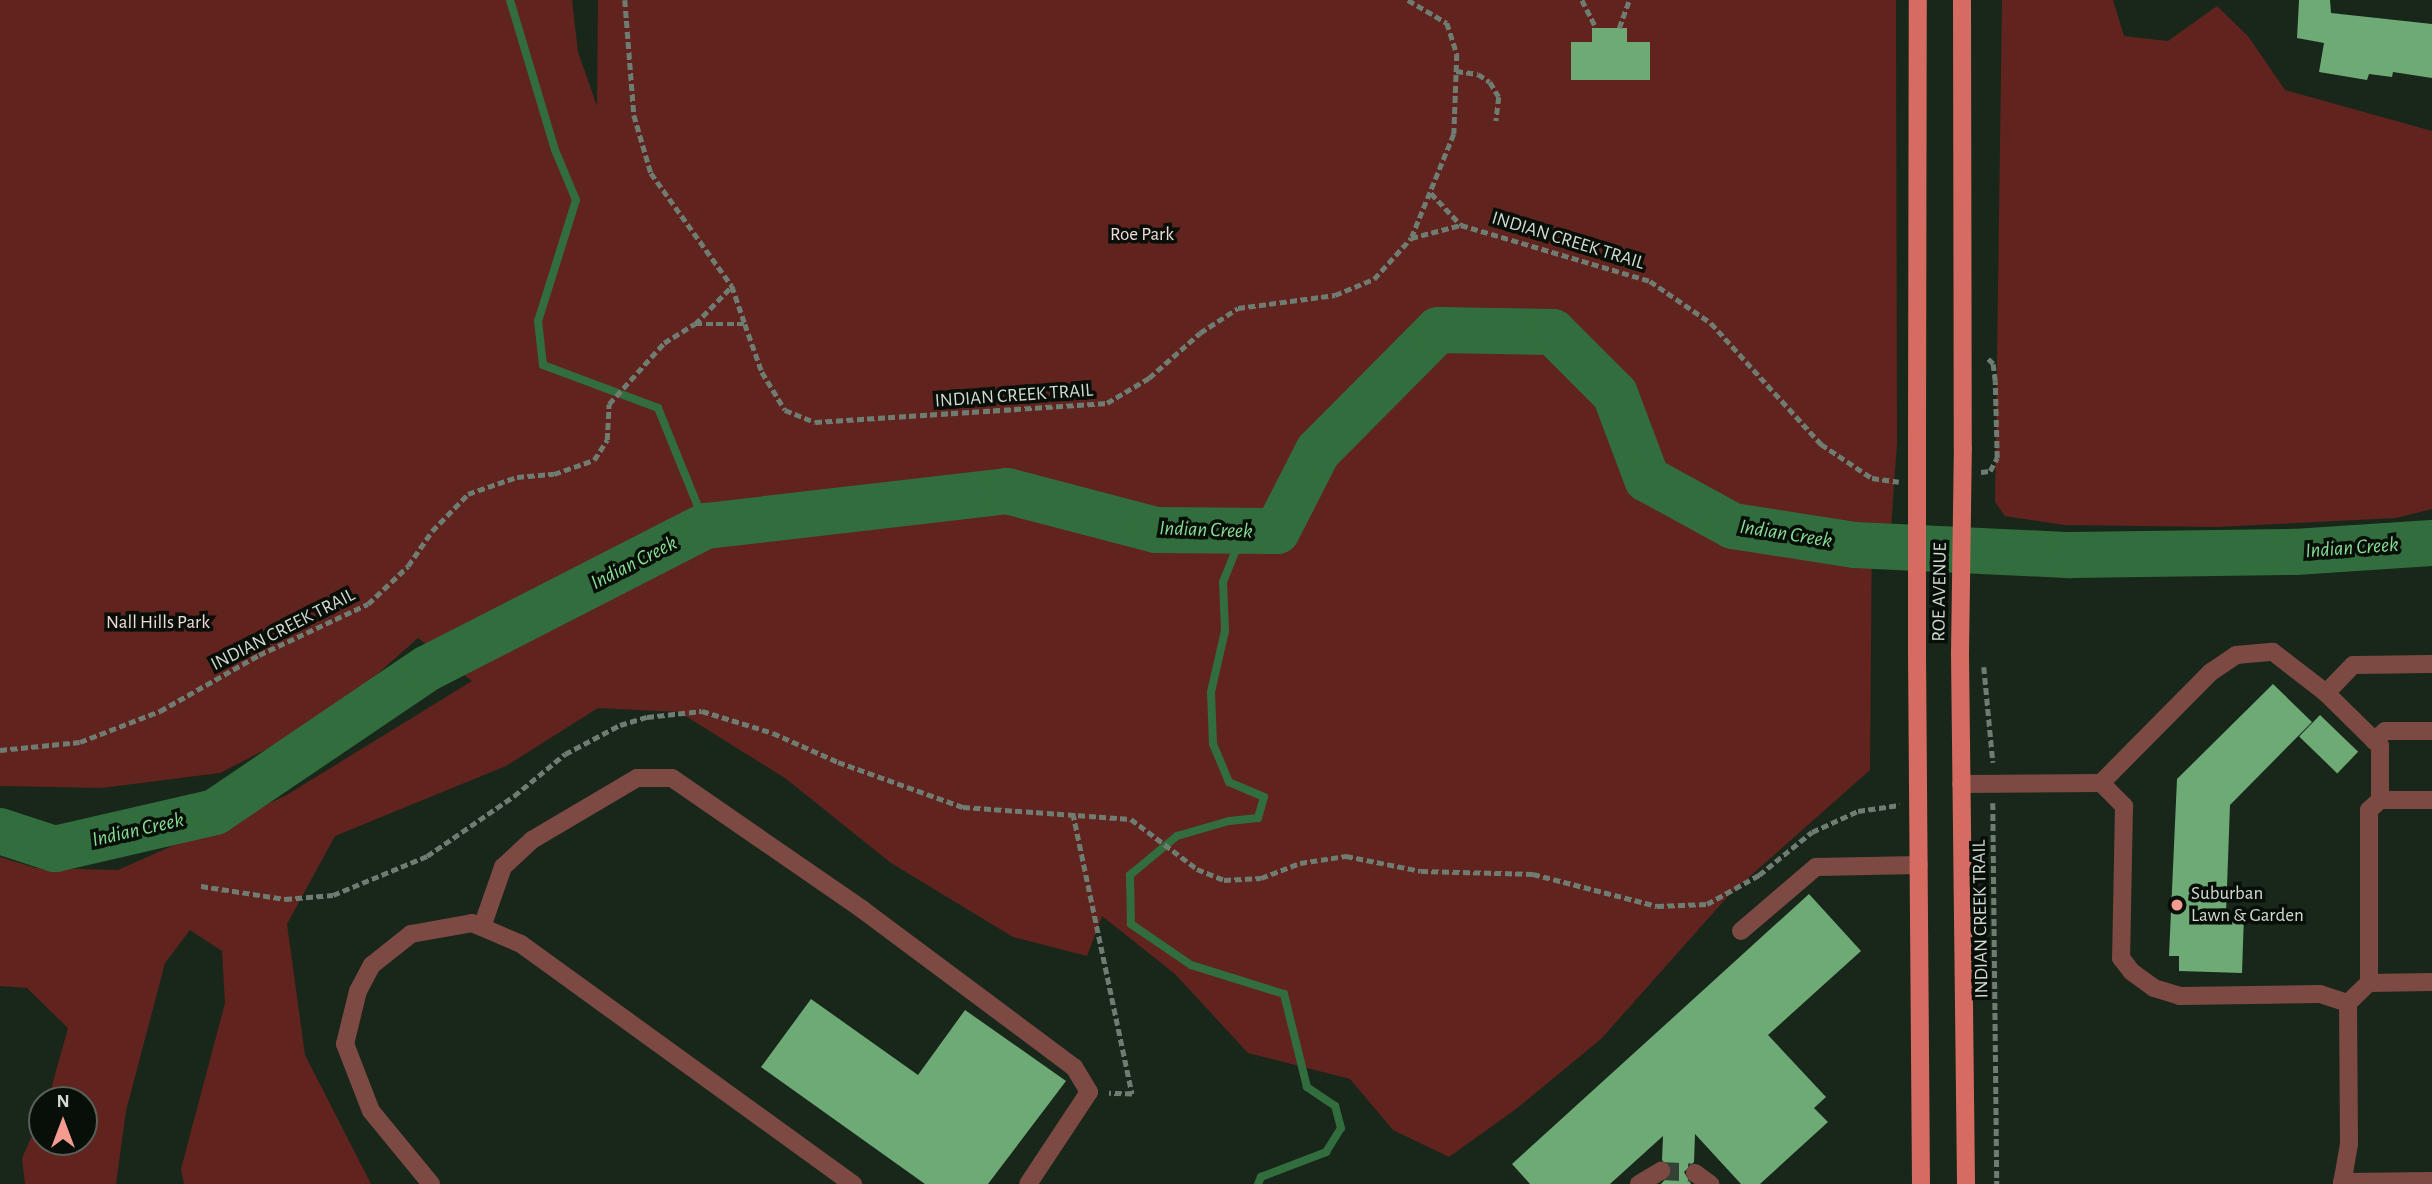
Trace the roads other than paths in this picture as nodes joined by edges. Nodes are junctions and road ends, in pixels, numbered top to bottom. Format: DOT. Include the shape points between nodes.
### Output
graph roads {
  1 [pos="1918,0"];
  2 [pos="1962,0"];
  3 [pos="2432,664"];
  4 [pos="2326,693"];
  5 [pos="2432,731"];
  6 [pos="2374,741"];
  7 [pos="2101,783"];
  8 [pos="1961,784"];
  9 [pos="2380,800"];
  10 [pos="2432,800"];
  11 [pos="1919,865"];
  12 [pos="482,927"];
  13 [pos="1741,931"];
  14 [pos="2432,982"];
  15 [pos="2370,983"];
  16 [pos="2348,1003"];
  17 [pos="1661,1171"];
  18 [pos="1695,1173"];
  19 [pos="2432,1181"];
  20 [pos="2342,1183"];
  21 [pos="431,1184"];
  22 [pos="853,1184"];
  23 [pos="1028,1184"];
  24 [pos="1639,1184"];
  25 [pos="1710,1184"];
  26 [pos="1921,1184"];
  27 [pos="1966,1184"];
  1 -- 11 [label="main road, ROE AVENUE, bridge"];
  2 -- 8 [label="main road, ROE AVENUE, bridge"];
  3 -- 4 [label="lane" via="2353,665"];
  4 -- 6 [label="lane"];
  4 -- 7 [label="lane" via="2273,652 2236,655 2211,672"];
  5 -- 6 [label="lane" via="2385,731"];
  6 -- 9 [label="lane" via="2380,746"];
  7 -- 8 [label="lane"];
  7 -- 16 [label="lane" via="2123,806 2121,958 2132,972 2154,988 2180,996 2320,994"];
  8 -- 27 [label="main road, ROE AVENUE"];
  9 -- 10 [label="lane"];
  9 -- 15 [label="lane" via="2369,810"];
  11 -- 13 [label="lane" via="1816,867"];
  11 -- 26 [label="main road, ROE AVENUE"];
  12 -- 21 [label="lane" via="472,923 411,934 372,965 358,991 345,1044 371,1111"];
  12 -- 22 [label="lane" via="522,944"];
  12 -- 23 [label="lane" via="503,867 532,840 637,778 672,778 863,910 1074,1067 1089,1092"];
  14 -- 15 [label="lane"];
  15 -- 16 [label="lane"];
  16 -- 20 [label="lane" via="2349,1144"];
  17 -- 24 [label="lane"];
  18 -- 25 [label="lane"];
  19 -- 20 [label="lane"];
}
